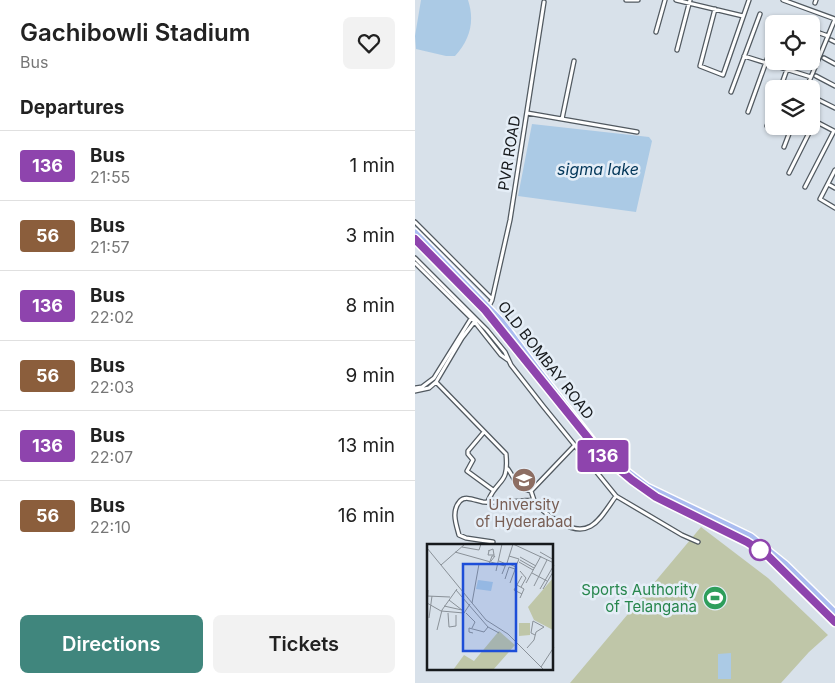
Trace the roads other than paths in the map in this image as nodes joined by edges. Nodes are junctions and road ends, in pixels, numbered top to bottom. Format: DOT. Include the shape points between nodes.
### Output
graph roads {
  1 [pos="626,0"];
  2 [pos="638,0"];
  3 [pos="665,0"];
  4 [pos="677,0"];
  5 [pos="749,0"];
  6 [pos="783,0"];
  7 [pos="544,2"];
  8 [pos="689,2"];
  9 [pos="715,9"];
  10 [pos="760,14"];
  11 [pos="743,16"];
  12 [pos="656,32"];
  13 [pos="820,33"];
  14 [pos="828,36"];
  15 [pos="677,50"];
  16 [pos="744,56"];
  17 [pos="824,58"];
  18 [pos="574,61"];
  19 [pos="765,62"];
  20 [pos="835,64"];
  21 [pos="765,65"];
  22 [pos="791,70"];
  23 [pos="816,76"];
  24 [pos="811,77"];
  25 [pos="810,80"];
  26 [pos="835,86"];
  27 [pos="731,92"];
  28 [pos="820,100"];
  29 [pos="835,108"];
  30 [pos="748,112"];
  31 [pos="527,113"];
  32 [pos="562,119"];
  33 [pos="820,124"];
  34 [pos="834,131"];
  35 [pos="637,132"];
  36 [pos="789,135"];
  37 [pos="806,135"];
  38 [pos="784,147"];
  39 [pos="835,170"];
  40 [pos="789,173"];
  41 [pos="828,184"];
  42 [pos="805,187"];
  43 [pos="835,188"];
  44 [pos="835,208"];
  45 [pos="415,222"];
  46 [pos="415,232"];
  47 [pos="415,239"];
  48 [pos="415,258"];
  49 [pos="415,263"];
  50 [pos="492,300"];
  51 [pos="489,306"];
  52 [pos="474,318"];
  53 [pos="436,382"];
  54 [pos="415,390"];
  55 [pos="484,432"];
  56 [pos="574,446"];
  57 [pos="508,469"];
  58 [pos="493,490"];
  59 [pos="531,491"];
  60 [pos="616,496"];
  61 [pos="534,500"];
  62 [pos="488,501"];
  63 [pos="493,542"];
  64 [pos="698,542"];
  65 [pos="835,612"];
  66 [pos="830,616"];
  67 [pos="835,622"];
  1 -- 2 [label="street"];
  3 -- 12 [label="street"];
  4 -- 8 [label="street"];
  5 -- 11 [label="street"];
  6 -- 14 [label="street" via="835,19"];
  7 -- 31 [label="street, PVR ROAD"];
  8 -- 9 [label="street"];
  8 -- 15 [label="street"];
  9 -- 11 [label="street"];
  9 -- 11 [label="street" via="700,66 723,74"];
  10 -- 16 [label="street"];
  13 -- 14 [label="street"];
  14 -- 24 [label="street"];
  16 -- 19 [label="street"];
  16 -- 27 [label="street"];
  17 -- 20 [label="street"];
  18 -- 32 [label="street"];
  21 -- 30 [label="street"];
  22 -- 24 [label="street"];
  23 -- 26 [label="street"];
  24 -- 25 [label="street"];
  28 -- 29 [label="street"];
  31 -- 32 [label="street"];
  31 -- 50 [label="street, PVR ROAD" via="510,220"];
  32 -- 35 [label="street"];
  33 -- 34 [label="street"];
  34 -- 42 [label="street"];
  36 -- 38 [label="street"];
  37 -- 40 [label="street"];
  39 -- 41 [label="street"];
  41 -- 43 [label="street"];
  41 -- 44 [label="street" via="820,199"];
  45 -- 50 [label="street"];
  46 -- 51 [label="main road, OLD BOMBAY ROAD"];
  47 -- 66 [label="main road, OLD BOMBAY ROAD" via="485,310 605,458 656,497 767,555"];
  48 -- 52 [label="street"];
  49 -- 52 [label="street"];
  50 -- 51 [label="street, PVR ROAD"];
  51 -- 65 [label="main road, OLD BOMBAY ROAD" via="595,443 613,460 647,486 751,536 786,564"];
  52 -- 53 [label="street"];
  52 -- 54 [label="street" via="434,378"];
  52 -- 56 [label="street" via="505,352"];
  53 -- 54 [label="street" via="429,388"];
  53 -- 55 [label="street"];
  55 -- 57 [label="street" via="506,454"];
  55 -- 58 [label="street" via="468,452 473,460 467,471"];
  56 -- 59 [label="street"];
  56 -- 60 [label="street"];
  57 -- 58 [label="street" via="505,478"];
  57 -- 59 [label="street" via="521,489"];
  58 -- 62 [label="street"];
  59 -- 61 [label="street"];
  60 -- 61 [label="street" via="598,521 581,530 548,516"];
  60 -- 64 [label="street"];
  61 -- 62 [label="street"];
  62 -- 63 [label="street" via="460,501 455,519 461,536"];
  65 -- 66 [label="main road"];
  66 -- 67 [label="main road, OLD BOMBAY ROAD"];
}
